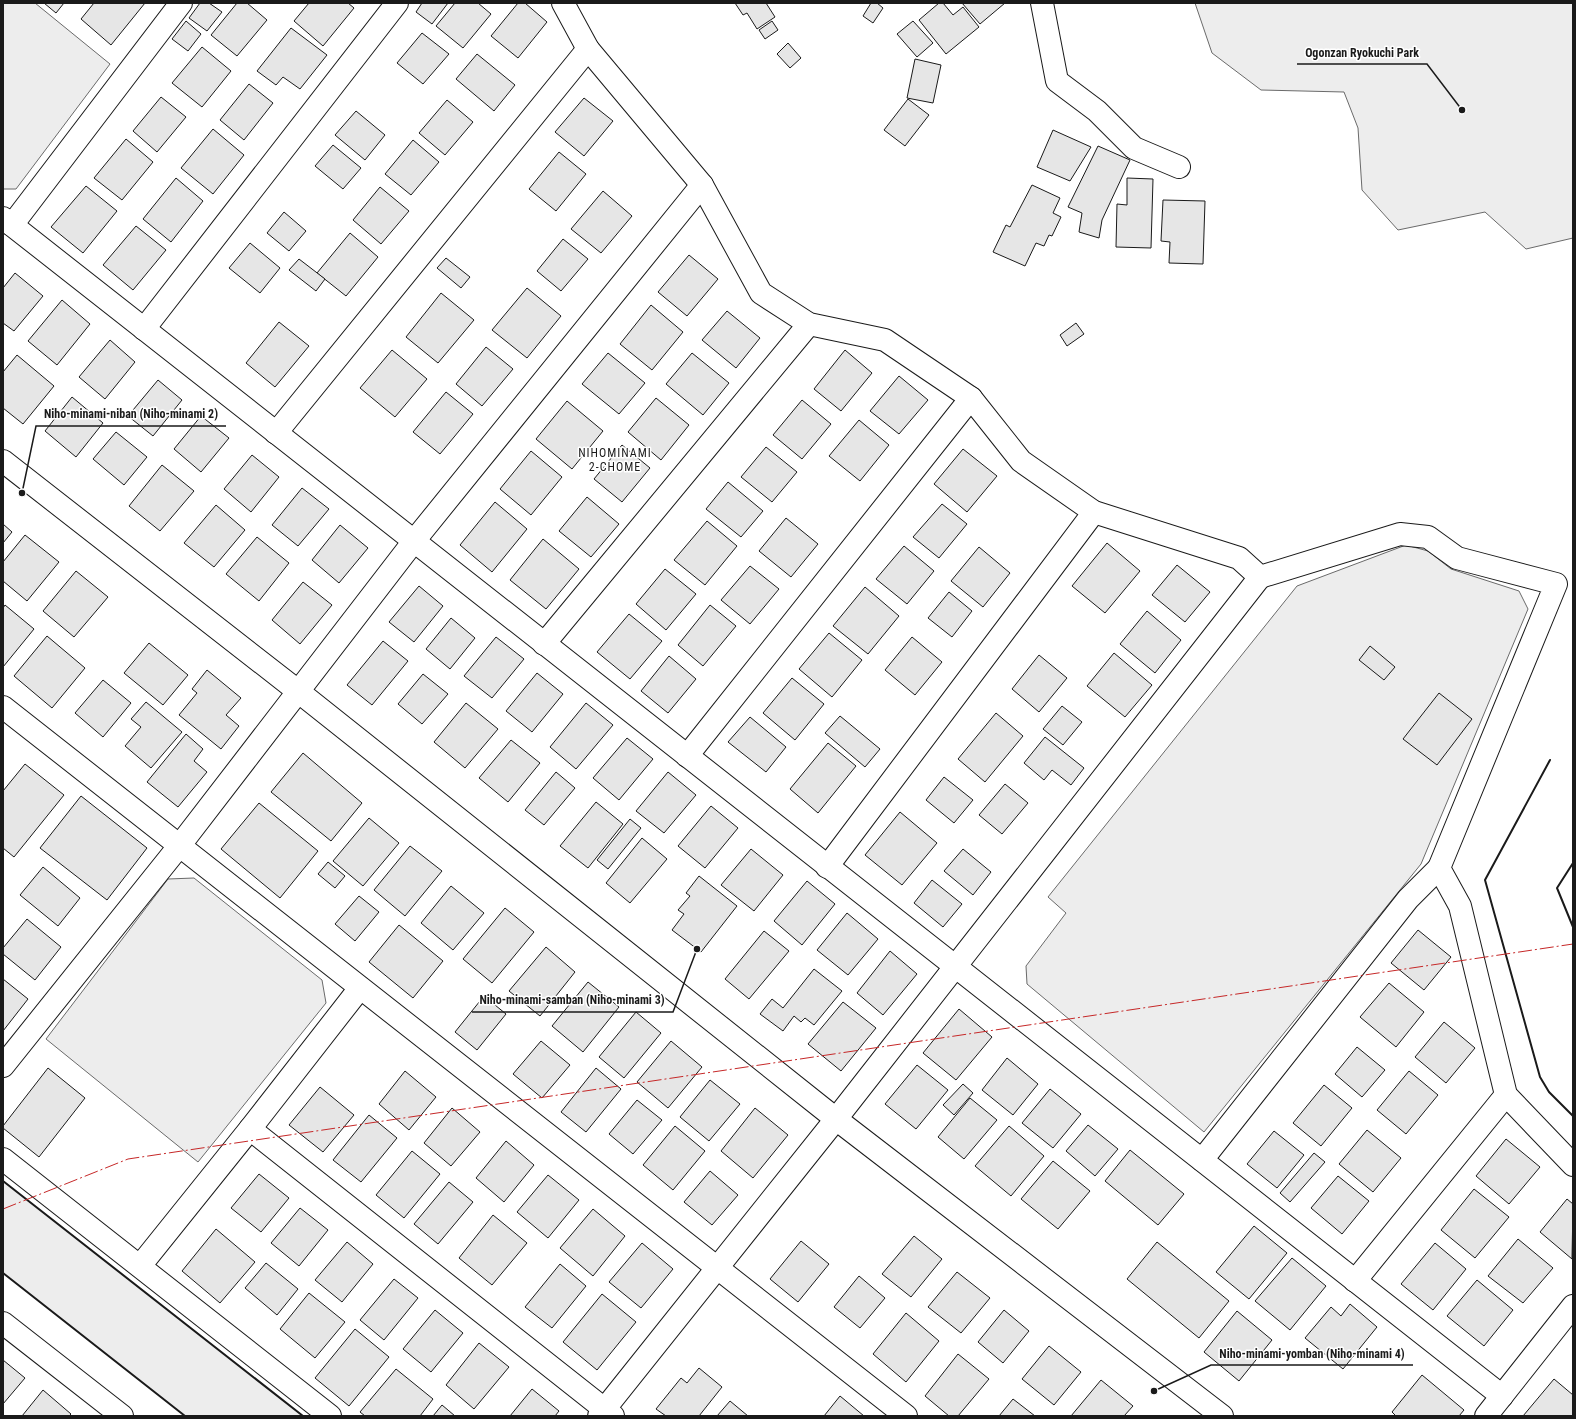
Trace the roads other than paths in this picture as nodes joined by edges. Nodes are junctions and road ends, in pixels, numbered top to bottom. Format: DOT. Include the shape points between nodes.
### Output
graph roads {
  1 [pos="181,3"];
  2 [pos="397,3"];
  3 [pos="563,3"];
  4 [pos="1042,3"];
  5 [pos="588,49"];
  6 [pos="1179,167"];
  7 [pos="702,185"];
  8 [pos="7,221"];
  9 [pos="809,324"];
  10 [pos="144,329"];
  11 [pos="971,398"];
  12 [pos="276,433"];
  13 [pos="3,461"];
  14 [pos="1094,512"];
  15 [pos="414,541"];
  16 [pos="1260,577"];
  17 [pos="544,644"];
  18 [pos="299,692"];
  19 [pos="3,707"];
  20 [pos="688,756"];
  21 [pos="180,845"];
  22 [pos="827,867"];
  23 [pos="1439,868"];
  24 [pos="955,967"];
  25 [pos="360,988"];
  26 [pos="3,1066"];
  27 [pos="1506,1095"];
  28 [pos="836,1119"];
  29 [pos="250,1129"];
  30 [pos="3,1159"];
  31 [pos="1202,1160"];
  32 [pos="1573,1165"];
  33 [pos="140,1266"];
  34 [pos="718,1268"];
  35 [pos="1354,1281"];
  36 [pos="1573,1306"];
  37 [pos="3,1323"];
  38 [pos="1502,1396"];
  39 [pos="115,1414"];
  40 [pos="606,1414"];
  41 [pos="330,1416"];
  42 [pos="906,1416"];
  43 [pos="1222,1416"];
  44 [pos="1486,1416"];
  1 -- 8 [label="street"];
  2 -- 10 [label="street"];
  3 -- 5 [label="street"];
  4 -- 6 [label="street" via="1057,81 1097,111 1134,148"];
  5 -- 7 [label="street"];
  5 -- 12 [label="street"];
  7 -- 9 [label="street" via="761,293"];
  7 -- 15 [label="street"];
  8 -- 10 [label="street"];
  9 -- 11 [label="street" via="885,340"];
  9 -- 17 [label="street"];
  10 -- 12 [label="street"];
  11 -- 14 [label="street" via="1021,461"];
  11 -- 20 [label="street"];
  12 -- 15 [label="street"];
  13 -- 18 [label="street"];
  14 -- 16 [label="street" via="1239,558"];
  14 -- 22 [label="street"];
  15 -- 17 [label="street"];
  15 -- 18 [label="street"];
  16 -- 23 [label="street" via="1400,534 1428,537 1457,558 1556,584"];
  16 -- 24 [label="street"];
  17 -- 20 [label="street"];
  18 -- 21 [label="street"];
  18 -- 28 [label="street"];
  19 -- 21 [label="street"];
  20 -- 22 [label="street"];
  21 -- 25 [label="street"];
  21 -- 26 [label="street"];
  22 -- 24 [label="street"];
  23 -- 27 [label="street" via="1460,906"];
  23 -- 31 [label="street" via="1408,899"];
  24 -- 28 [label="street"];
  24 -- 31 [label="street"];
  25 -- 29 [label="street"];
  25 -- 34 [label="street"];
  27 -- 32 [label="street"];
  27 -- 35 [label="street"];
  28 -- 34 [label="street"];
  28 -- 43 [label="street"];
  29 -- 33 [label="street"];
  29 -- 40 [label="street"];
  30 -- 33 [label="street"];
  31 -- 35 [label="street"];
  33 -- 41 [label="street"];
  34 -- 40 [label="street"];
  34 -- 42 [label="street"];
  35 -- 38 [label="street"];
  36 -- 38 [label="street"];
  37 -- 39 [label="street"];
  38 -- 44 [label="street"];
}
